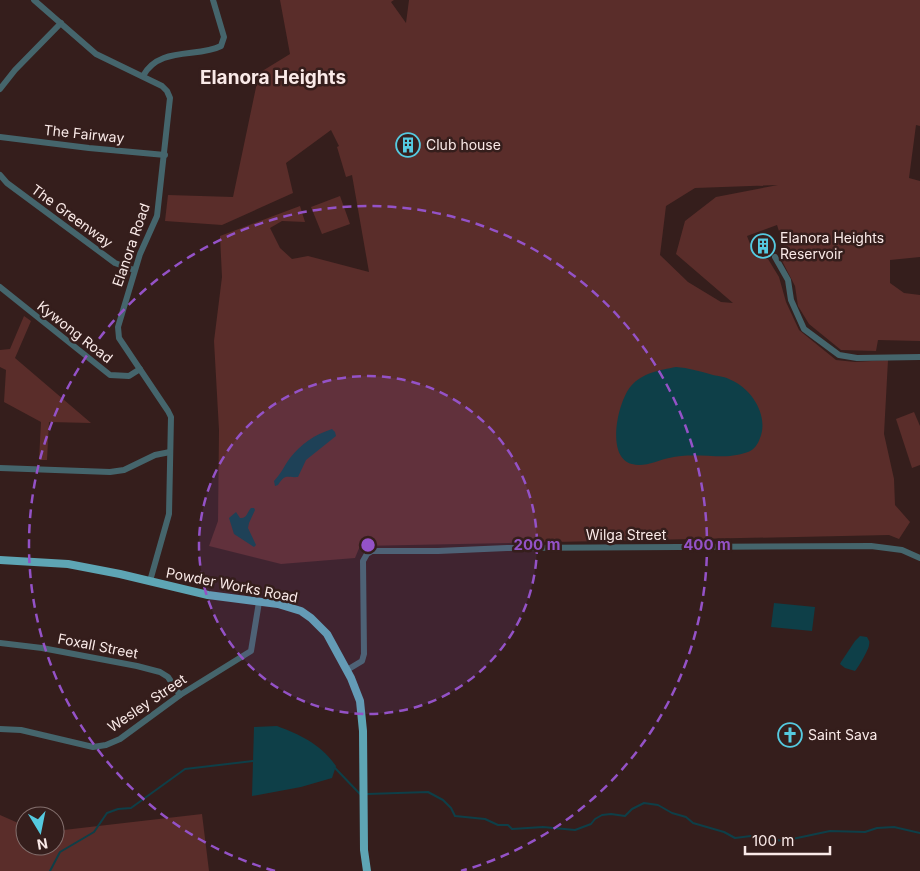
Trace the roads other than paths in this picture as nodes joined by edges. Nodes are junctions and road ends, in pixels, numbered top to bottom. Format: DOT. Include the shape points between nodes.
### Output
graph roads {
  1 [pos="34,0"];
  2 [pos="213,0"];
  3 [pos="61,23"];
  4 [pos="143,76"];
  5 [pos="0,89"];
  6 [pos="0,137"];
  7 [pos="165,155"];
  8 [pos="0,176"];
  9 [pos="775,258"];
  10 [pos="134,270"];
  11 [pos="0,287"];
  12 [pos="920,357"];
  13 [pos="140,369"];
  14 [pos="170,452"];
  15 [pos="0,468"];
  16 [pos="920,558"];
  17 [pos="0,560"];
  18 [pos="150,581"];
  19 [pos="258,602"];
  20 [pos="0,643"];
  21 [pos="347,670"];
  22 [pos="180,695"];
  23 [pos="0,729"];
  24 [pos="367,871"];
  1 -- 3 [label="street, Elanora Road"];
  2 -- 4 [label="street" via="224,37 221,46 164,59 152,64"];
  3 -- 4 [label="street, Elanora Road" via="96,54"];
  3 -- 5 [label="street"];
  4 -- 7 [label="street, Elanora Road" via="162,86 170,98"];
  6 -- 7 [label="street, The Fairway"];
  7 -- 10 [label="street, Elanora Road" via="157,216"];
  8 -- 10 [label="street, The Greenway" via="115,263"];
  9 -- 12 [label="street" via="788,280 791,300 804,329 838,356"];
  10 -- 13 [label="street, Elanora Road" via="118,327 119,338"];
  11 -- 13 [label="street, Kywong Road" via="110,375 129,376"];
  13 -- 14 [label="street, Elanora Road" via="171,418"];
  14 -- 15 [label="street" via="154,455 124,470 110,472"];
  14 -- 18 [label="street, Elanora Road" via="169,514"];
  16 -- 21 [label="street, Wilga Street" via="902,550 871,546 372,551 363,561 364,654 362,661"];
  17 -- 18 [label="main road, Powder Works Road" via="68,564"];
  18 -- 19 [label="main road, Powder Works Road" via="208,595"];
  19 -- 21 [label="main road, Powder Works Road" via="289,606 312,618 327,634"];
  19 -- 22 [label="street, Wesley Street" via="251,651"];
  20 -- 22 [label="street, Foxall Street" via="42,648 160,672 168,677"];
  21 -- 24 [label="main road, Powder Works Road" via="360,701 363,731"];
  22 -- 23 [label="street, Wesley Street" via="120,739 97,748 20,730"];
}
